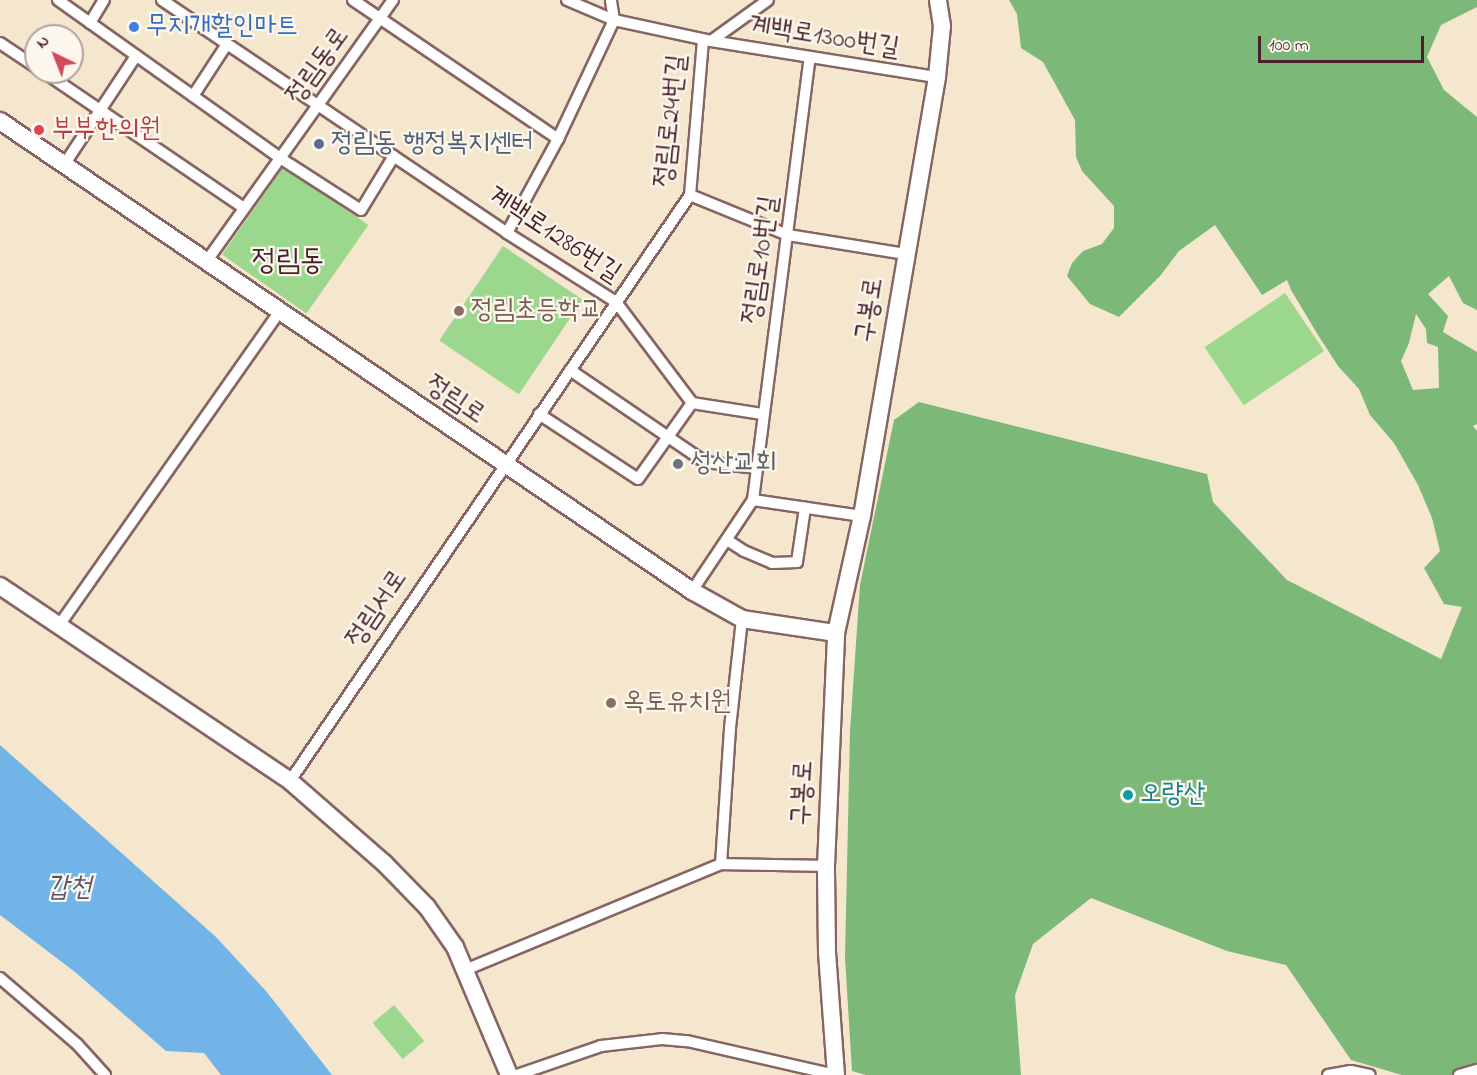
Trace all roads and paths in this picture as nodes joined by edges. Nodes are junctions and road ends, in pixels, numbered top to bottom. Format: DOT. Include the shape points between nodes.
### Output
graph roads {
  1 [pos="58,0"];
  2 [pos="104,0"];
  3 [pos="162,0"];
  4 [pos="353,0"];
  5 [pos="393,0"];
  6 [pos="567,0"];
  7 [pos="611,0"];
  8 [pos="768,0"];
  9 [pos="938,0"];
  10 [pos="380,18"];
  11 [pos="614,20"];
  12 [pos="90,23"];
  13 [pos="707,41"];
  14 [pos="0,42"];
  15 [pos="227,44"];
  16 [pos="136,56"];
  17 [pos="810,58"];
  18 [pos="24,59"];
  19 [pos="937,77"];
  20 [pos="62,84"];
  21 [pos="193,96"];
  22 [pos="317,105"];
  23 [pos="100,110"];
  24 [pos="0,121"];
  25 [pos="558,139"];
  26 [pos="394,156"];
  27 [pos="280,158"];
  28 [pos="64,165"];
  29 [pos="690,195"];
  30 [pos="244,208"];
  31 [pos="507,233"];
  32 [pos="788,235"];
  33 [pos="905,254"];
  34 [pos="206,262"];
  35 [pos="616,302"];
  36 [pos="279,312"];
  37 [pos="570,370"];
  38 [pos="692,404"];
  39 [pos="539,414"];
  40 [pos="762,414"];
  41 [pos="669,437"];
  42 [pos="506,465"];
  43 [pos="757,468"];
  44 [pos="753,500"];
  45 [pos="806,508"];
  46 [pos="862,516"];
  47 [pos="727,540"];
  48 [pos="0,586"];
  49 [pos="692,591"];
  50 [pos="742,619"];
  51 [pos="60,624"];
  52 [pos="836,633"];
  53 [pos="290,781"];
  54 [pos="721,864"];
  55 [pos="826,866"];
  56 [pos="465,970"];
  57 [pos="0,978"];
  58 [pos="1477,1070"];
  59 [pos="105,1075"];
  60 [pos="509,1075"];
  61 [pos="517,1075"];
  62 [pos="836,1075"];
  63 [pos="1328,1075"];
  64 [pos="1370,1075"];
  65 [pos="1460,1075"];
  1 -- 12 [label="street"];
  2 -- 12 [label="street"];
  3 -- 15 [label="street, 계백로1286번길"];
  4 -- 10 [label="street"];
  5 -- 10 [label="street, 정림동로"];
  6 -- 11 [label="street, 계백로1300번길"];
  7 -- 11 [label="street"];
  8 -- 13 [label="street, 정림로24번길"];
  9 -- 19 [label="main road, 구봉로" via="942,26"];
  10 -- 22 [label="street, 정림동로"];
  10 -- 25 [label="street"];
  11 -- 13 [label="street, 계백로1300번길"];
  11 -- 25 [label="street"];
  12 -- 16 [label="street"];
  13 -- 17 [label="street, 계백로1300번길"];
  13 -- 29 [label="street, 정림로24번길"];
  14 -- 18 [label="street"];
  15 -- 21 [label="street"];
  15 -- 22 [label="street, 계백로1286번길"];
  16 -- 21 [label="street"];
  16 -- 23 [label="street"];
  17 -- 19 [label="street, 계백로1300번길"];
  17 -- 32 [label="street, 정림로10번길"];
  19 -- 33 [label="main road, 구봉로"];
  20 -- 23 [label="street"];
  21 -- 27 [label="street"];
  22 -- 26 [label="street, 계백로1286번길"];
  22 -- 27 [label="street, 정림동로"];
  23 -- 28 [label="street"];
  23 -- 30 [label="street"];
  24 -- 28 [label="main road, 정림로"];
  25 -- 31 [label="street"];
  26 -- 27 [label="street" via="361,210"];
  26 -- 31 [label="street, 계백로1286번길"];
  27 -- 30 [label="street, 정림동로"];
  28 -- 34 [label="main road, 정림로"];
  29 -- 32 [label="street, 구봉로"];
  29 -- 35 [label="street, 정림로24번길"];
  30 -- 34 [label="street, 정림동로"];
  31 -- 35 [label="street, 계백로1286번길"];
  32 -- 33 [label="street, 구봉로"];
  32 -- 40 [label="street, 정림로10번길"];
  33 -- 46 [label="main road, 구봉로"];
  34 -- 36 [label="main road, 정림로"];
  35 -- 37 [label="street, 정림로24번길"];
  35 -- 38 [label="street, 계백로1286번길"];
  36 -- 42 [label="main road, 정림로"];
  36 -- 51 [label="street"];
  37 -- 39 [label="street, 정림로24번길"];
  37 -- 41 [label="street"];
  38 -- 40 [label="street"];
  38 -- 41 [label="street"];
  39 -- 41 [label="street" via="638,479"];
  39 -- 42 [label="street, 정림로24번길"];
  40 -- 43 [label="street, 정림로10번길"];
  41 -- 43 [label="street" via="705,462"];
  42 -- 49 [label="main road, 정림로"];
  42 -- 53 [label="street, 정림서로"];
  43 -- 44 [label="street, 정림로10번길"];
  44 -- 45 [label="street"];
  44 -- 47 [label="street, 정림로10번길"];
  45 -- 46 [label="street"];
  45 -- 47 [label="street" via="797,562 772,563"];
  46 -- 52 [label="main road, 구봉로"];
  47 -- 49 [label="street, 정림로10번길"];
  48 -- 51 [label="main road"];
  49 -- 50 [label="main road, 정림로"];
  50 -- 52 [label="main road, 정림로"];
  50 -- 54 [label="street"];
  51 -- 53 [label="main road"];
  52 -- 55 [label="main road, 구봉로"];
  53 -- 56 [label="main road" via="384,863 427,907"];
  54 -- 55 [label="street"];
  54 -- 56 [label="street"];
  55 -- 62 [label="main road, 구봉로" via="827,953"];
  56 -- 60 [label="main road"];
  57 -- 59 [label="street" via="77,1044"];
  58 -- 65 [label="street"];
  61 -- 62 [label="street" via="601,1046 662,1038"];
  63 -- 64 [label="street" via="1351,1071"];
}
